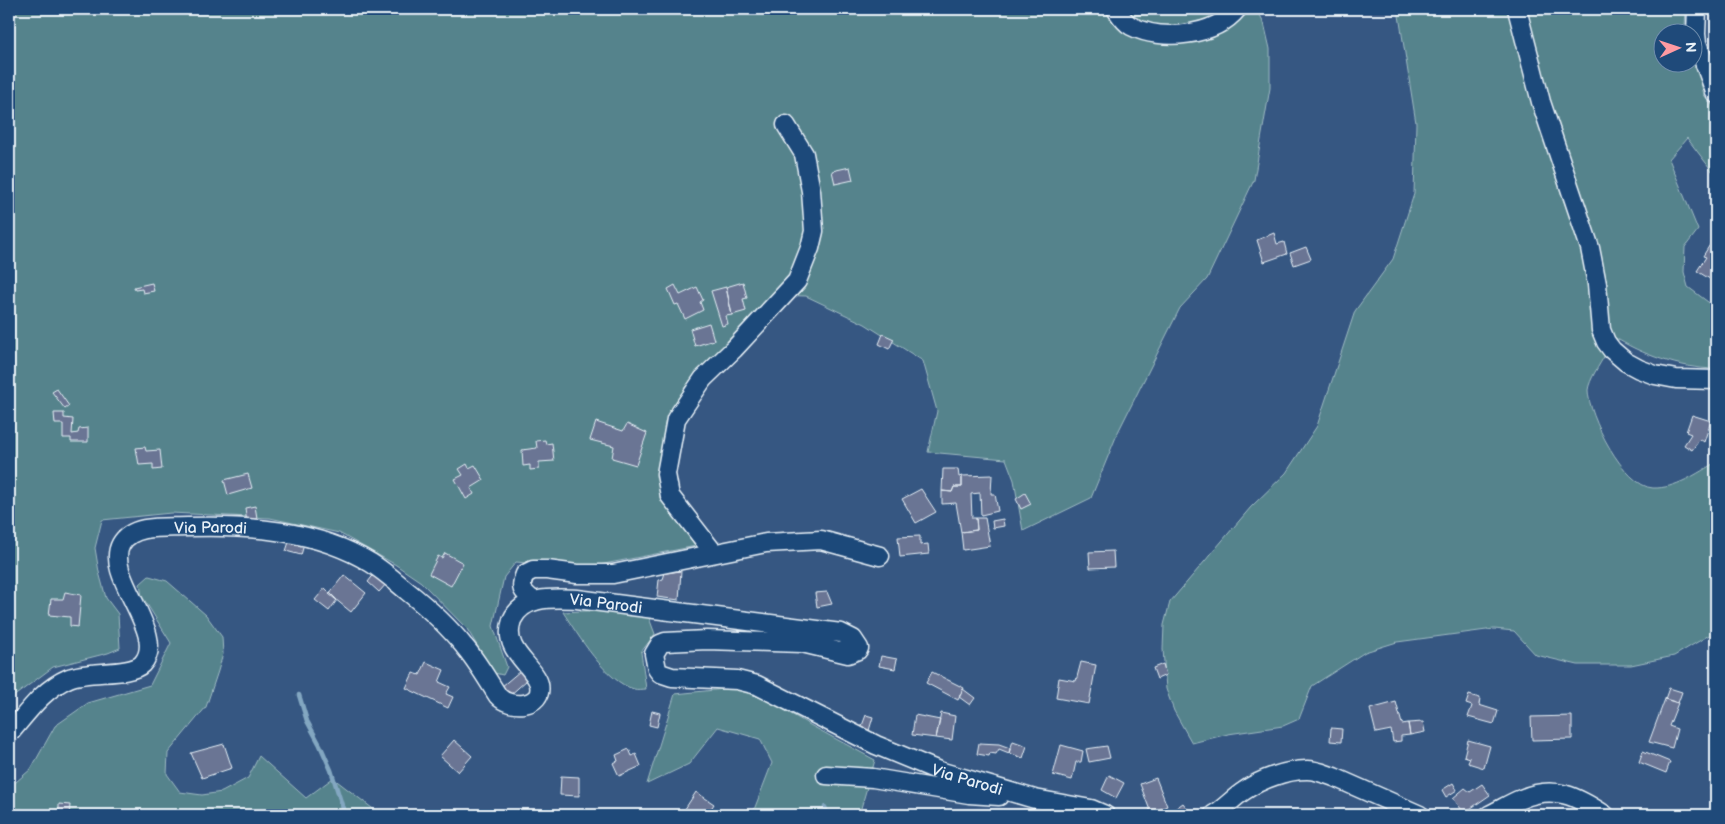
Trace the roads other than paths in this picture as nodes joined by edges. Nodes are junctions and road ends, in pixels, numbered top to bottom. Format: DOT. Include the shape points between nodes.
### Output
graph roads {
  1 [pos="1116,9"];
  2 [pos="1237,9"];
  3 [pos="1516,9"];
  4 [pos="1697,9"];
  5 [pos="1716,94"];
  6 [pos="786,125"];
  7 [pos="1716,380"];
  8 [pos="714,553"];
  9 [pos="880,556"];
  10 [pos="534,601"];
  11 [pos="9,734"];
  12 [pos="826,775"];
  13 [pos="1035,799"];
  14 [pos="1105,815"];
  15 [pos="1213,815"];
  16 [pos="1420,815"];
  17 [pos="1490,815"];
  18 [pos="1605,815"];
  1 -- 2 [label="street" via="1132,26 1167,34 1207,28 1223,22"];
  3 -- 7 [label="street" via="1541,102 1590,248 1606,342 1626,362 1655,375"];
  4 -- 5 [label="street" via="1697,43"];
  6 -- 8 [label="street" via="804,154 812,191 814,231 810,248 797,281 703,379 676,419 666,474 670,496"];
  8 -- 9 [label="street" via="766,543 821,540"];
  8 -- 10 [label="street" via="613,574 533,570 525,574 521,583 523,592"];
  10 -- 11 [label="street, Via Parodi" via="517,612 510,632 513,647 538,681 539,691 528,704 513,705 501,700 464,646 422,602 356,554 311,538 262,528 145,530 125,538 120,545 118,559 148,636 147,657 132,670 85,674 60,683 40,697"];
  10 -- 13 [label="street, Via Parodi" via="577,599 846,635 858,644 855,652 848,654 802,643 707,640 665,642 655,650 654,659 657,669 672,678 747,682 908,759"];
  12 -- 13 [label="street"];
  13 -- 14 [label="street, Via Parodi" via="1091,809"];
  15 -- 16 [label="street" via="1245,790 1264,780 1307,770 1334,777"];
  17 -- 18 [label="street" via="1531,795 1551,793 1581,799"];
}
